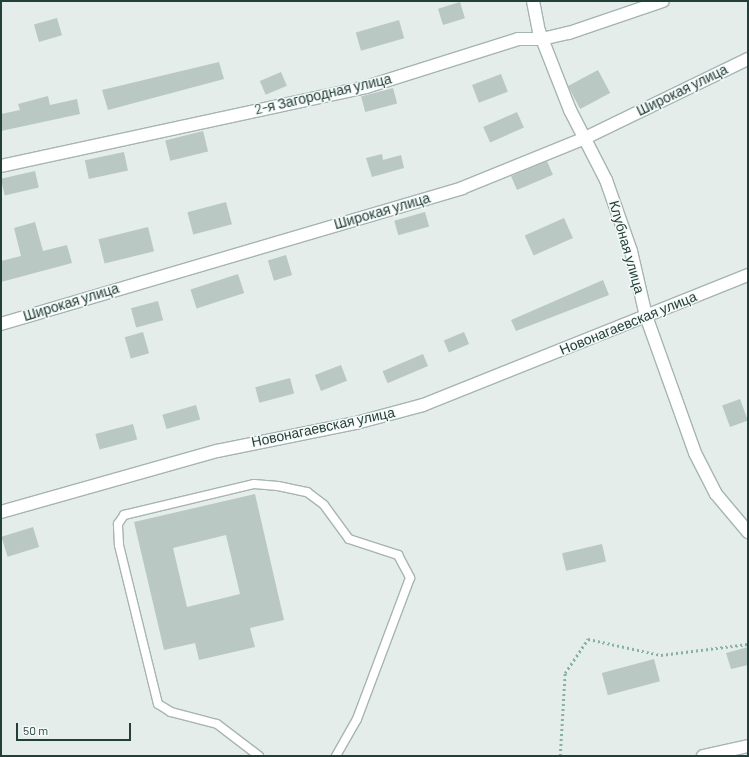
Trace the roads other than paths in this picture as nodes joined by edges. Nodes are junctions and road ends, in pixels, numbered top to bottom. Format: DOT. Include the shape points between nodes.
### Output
graph roads {
  1 [pos="533,1"];
  2 [pos="663,1"];
  3 [pos="542,39"];
  4 [pos="748,59"];
  5 [pos="585,138"];
  6 [pos="1,166"];
  7 [pos="748,275"];
  8 [pos="646,316"];
  9 [pos="1,324"];
  10 [pos="1,512"];
  11 [pos="748,532"];
  12 [pos="748,746"];
  13 [pos="259,756"];
  14 [pos="336,756"];
  15 [pos="702,756"];
  1 -- 3 [label="street, Клубная улица"];
  2 -- 3 [label="street, 2-я Загородная улица"];
  3 -- 5 [label="street, Клубная улица"];
  3 -- 6 [label="street, 2-я Загородная улица" via="518,39 366,87"];
  4 -- 5 [label="street, Широкая улица"];
  5 -- 8 [label="street, Клубная улица" via="616,208"];
  5 -- 9 [label="street, Широкая улица" via="462,188"];
  7 -- 8 [label="street, Новонагаевская улица"];
  8 -- 10 [label="street, Новонагаевская улица" via="422,405 356,424 217,451"];
  8 -- 11 [label="street, Клубная улица" via="694,453 716,494"];
  12 -- 15 [label="street"];
  13 -- 14 [label="lane" via="217,724 171,712 158,704 119,545 118,524 124,515 254,484 278,486 307,492 324,505 350,539 398,555 410,578 357,719"];
}
